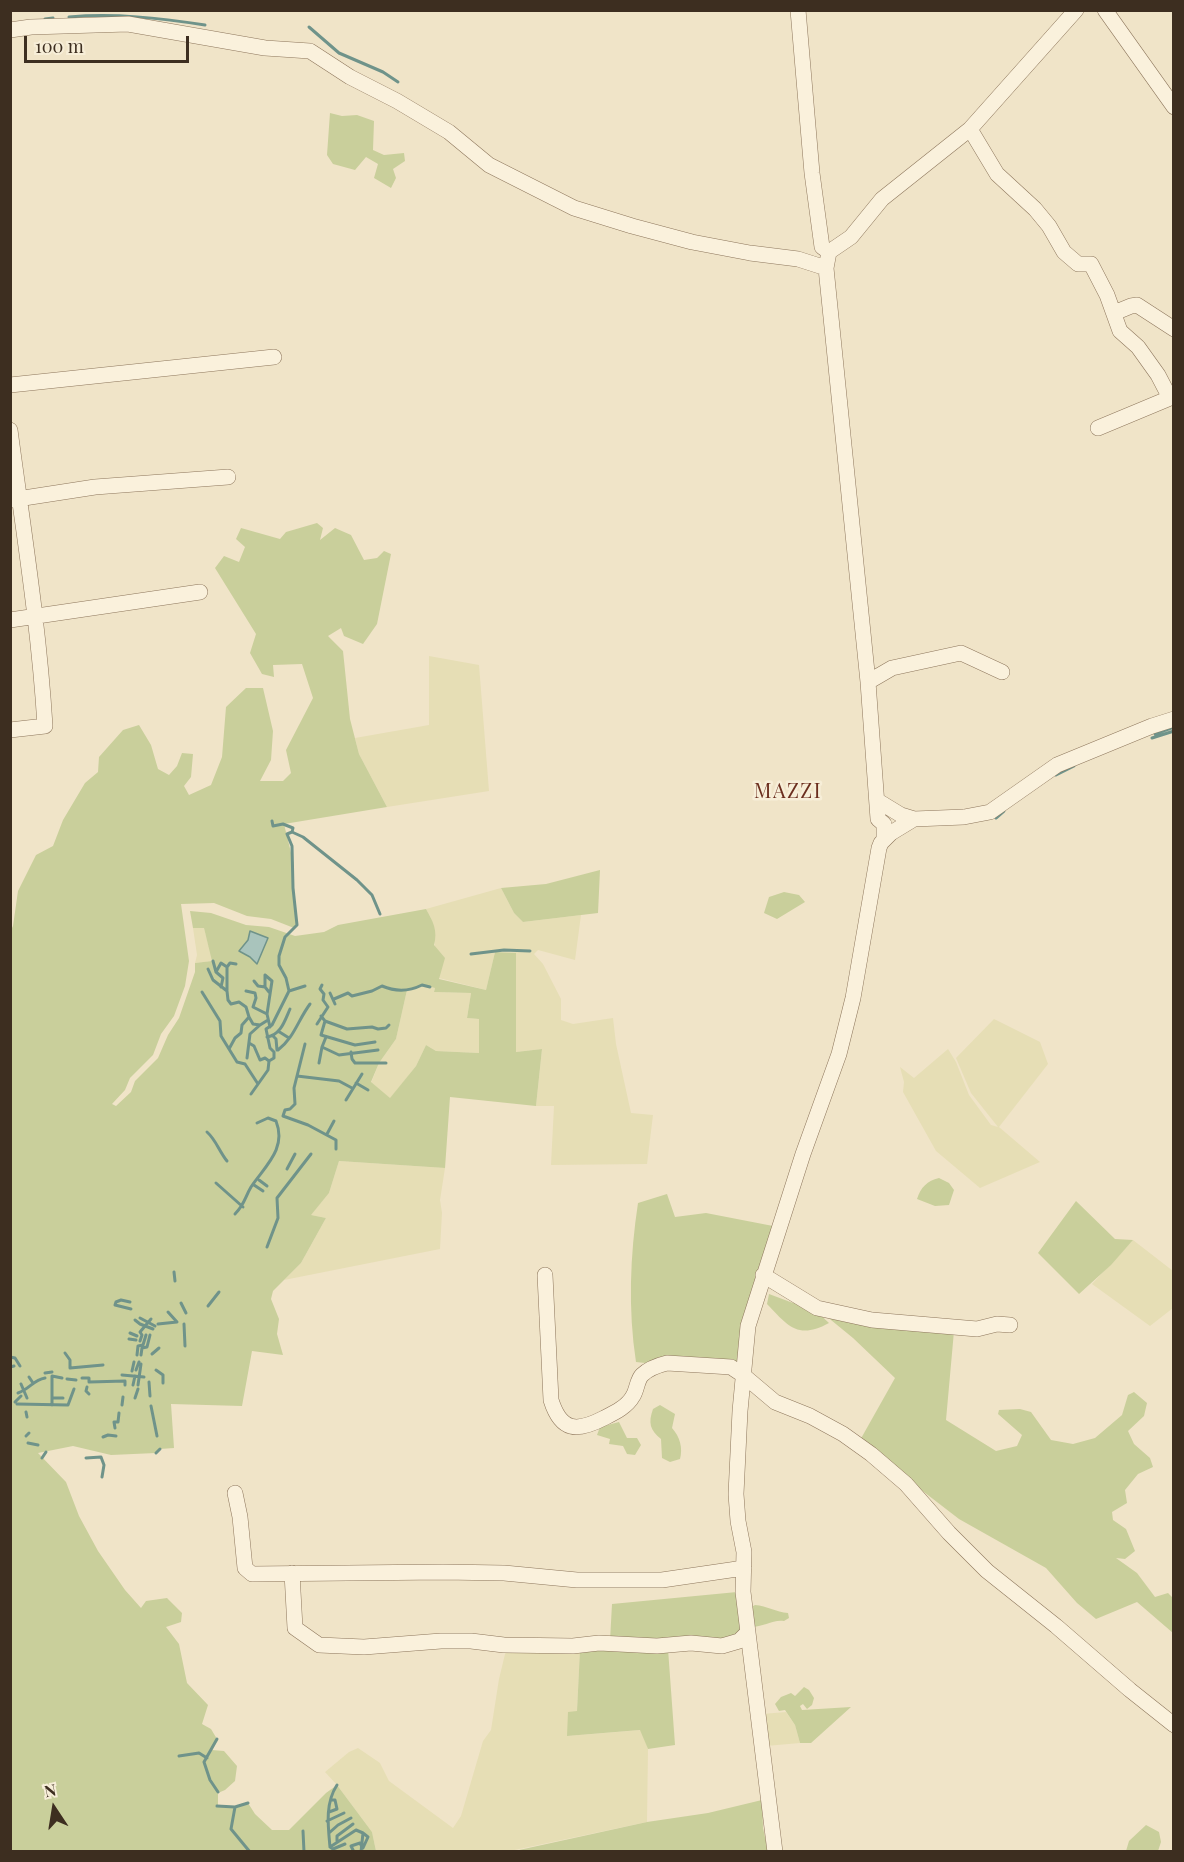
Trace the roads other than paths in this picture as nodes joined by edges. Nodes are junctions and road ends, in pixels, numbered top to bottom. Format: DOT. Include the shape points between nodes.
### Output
graph roads {
  1 [pos="798,10"];
  2 [pos="1076,10"];
  3 [pos="1105,10"];
  4 [pos="10,30"];
  5 [pos="1173,107"];
  6 [pos="970,129"];
  7 [pos="829,252"];
  8 [pos="826,268"];
  9 [pos="1114,313"];
  10 [pos="1173,329"];
  11 [pos="274,357"];
  12 [pos="10,386"];
  13 [pos="1098,428"];
  14 [pos="10,430"];
  15 [pos="228,477"];
  16 [pos="15,500"];
  17 [pos="200,592"];
  18 [pos="36,616"];
  19 [pos="10,620"];
  20 [pos="1002,672"];
  21 [pos="868,682"];
  22 [pos="1173,719"];
  23 [pos="10,730"];
  24 [pos="878,801"];
  25 [pos="914,819"];
  26 [pos="884,839"];
  27 [pos="545,1275"];
  28 [pos="763,1275"];
  29 [pos="1010,1325"];
  30 [pos="743,1375"];
  31 [pos="235,1493"];
  32 [pos="744,1568"];
  33 [pos="292,1573"];
  34 [pos="748,1632"];
  35 [pos="1173,1725"];
  36 [pos="775,1851"];
  1 -- 7 [label="street" via="812,173 822,247"];
  2 -- 6 [label="street"];
  3 -- 5 [label="street"];
  4 -- 8 [label="street" via="128,24 265,48 310,51 350,78 397,100 449,132 489,165 574,208 692,242 798,259"];
  6 -- 7 [label="street" via="882,199 851,237"];
  6 -- 9 [label="street" via="997,174 1035,209 1064,252 1078,264 1091,264"];
  7 -- 8 [label="street"];
  8 -- 21 [label="street"];
  9 -- 10 [label="street" via="1137,305"];
  9 -- 13 [label="street" via="1120,331 1138,348 1170,398"];
  11 -- 12 [label="street"];
  14 -- 16 [label="street"];
  15 -- 16 [label="street" via="95,487"];
  16 -- 18 [label="street"];
  17 -- 18 [label="street"];
  18 -- 19 [label="street"];
  18 -- 23 [label="street" via="45,726"];
  20 -- 21 [label="street" via="961,653 892,669"];
  21 -- 24 [label="street"];
  22 -- 25 [label="street" via="1057,765 990,812"];
  24 -- 25 [label="street"];
  24 -- 26 [label="street"];
  25 -- 26 [label="street"];
  26 -- 28 [label="street" via="878,853 853,998 839,1054"];
  27 -- 30 [label="street" via="551,1401 563,1424 575,1428 588,1426 615,1413 633,1397 641,1376 659,1365 731,1367"];
  28 -- 29 [label="street" via="817,1308 852,1316 976,1329"];
  28 -- 30 [label="street" via="748,1326"];
  30 -- 32 [label="street" via="736,1494"];
  30 -- 35 [label="street" via="775,1402 810,1416 871,1454 906,1484 987,1571"];
  31 -- 33 [label="street" via="245,1568 252,1574"];
  32 -- 33 [label="street" via="662,1580 577,1580 453,1572"];
  32 -- 34 [label="street"];
  33 -- 34 [label="street" via="295,1628 319,1645 364,1647 471,1641 504,1645 722,1646 739,1641"];
  34 -- 36 [label="street"];
}
